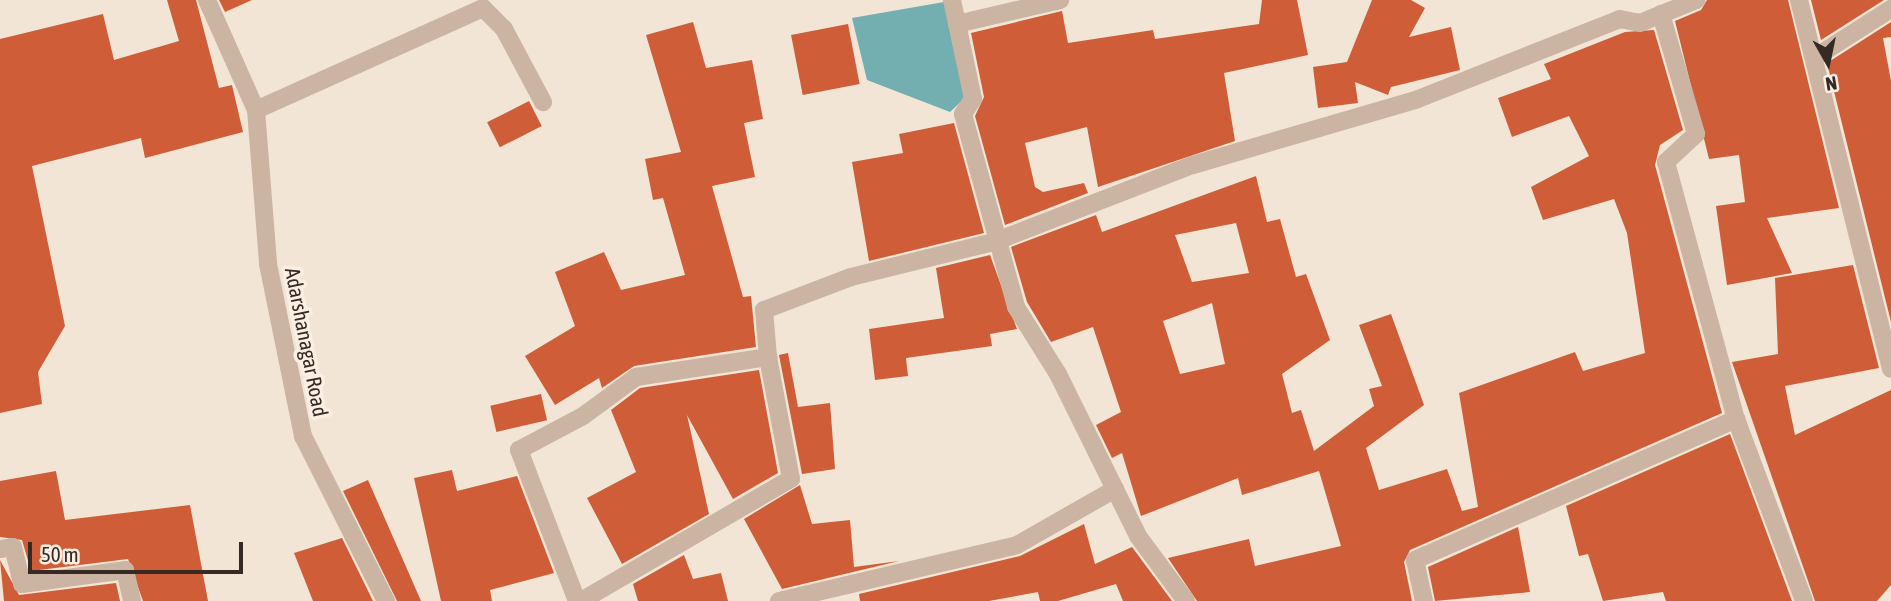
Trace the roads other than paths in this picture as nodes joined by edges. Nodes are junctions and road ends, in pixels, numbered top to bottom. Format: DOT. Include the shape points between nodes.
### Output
graph roads {
  1 [pos="207,0"];
  2 [pos="952,0"];
  3 [pos="1060,0"];
  4 [pos="1696,0"];
  5 [pos="1799,0"];
  6 [pos="1891,9"];
  7 [pos="1661,14"];
  8 [pos="957,24"];
  9 [pos="1814,58"];
  10 [pos="543,102"];
  11 [pos="256,110"];
  12 [pos="994,242"];
  13 [pos="768,357"];
  14 [pos="1891,369"];
  15 [pos="1735,419"];
  16 [pos="1115,489"];
  17 [pos="0,549"];
  18 [pos="132,601"];
  19 [pos="386,601"];
  20 [pos="579,601"];
  21 [pos="779,601"];
  22 [pos="1186,601"];
  23 [pos="1424,601"];
  24 [pos="1804,601"];
  1 -- 11 [label="street, Adarshanagar Road"];
  2 -- 8 [label="street"];
  3 -- 8 [label="street"];
  4 -- 7 [label="street"];
  5 -- 9 [label="street"];
  6 -- 9 [label="street"];
  7 -- 12 [label="street" via="1640,23 1620,19 1418,99 1193,165"];
  7 -- 15 [label="street" via="1696,135 1666,162"];
  8 -- 12 [label="street" via="974,99 963,114"];
  9 -- 14 [label="street"];
  10 -- 11 [label="street" via="503,29 483,8"];
  11 -- 19 [label="street, Adarshanagar Road" via="268,264 303,436"];
  12 -- 13 [label="street" via="851,278 764,310"];
  12 -- 16 [label="street" via="1016,307"];
  13 -- 20 [label="street" via="791,479"];
  13 -- 20 [label="street" via="636,377 583,416 519,450"];
  15 -- 23 [label="street" via="1415,560"];
  15 -- 24 [label="street"];
  16 -- 21 [label="street" via="1017,545"];
  16 -- 22 [label="street" via="1138,536"];
  17 -- 18 [label="street" via="13,547 22,584 125,570"];
}
